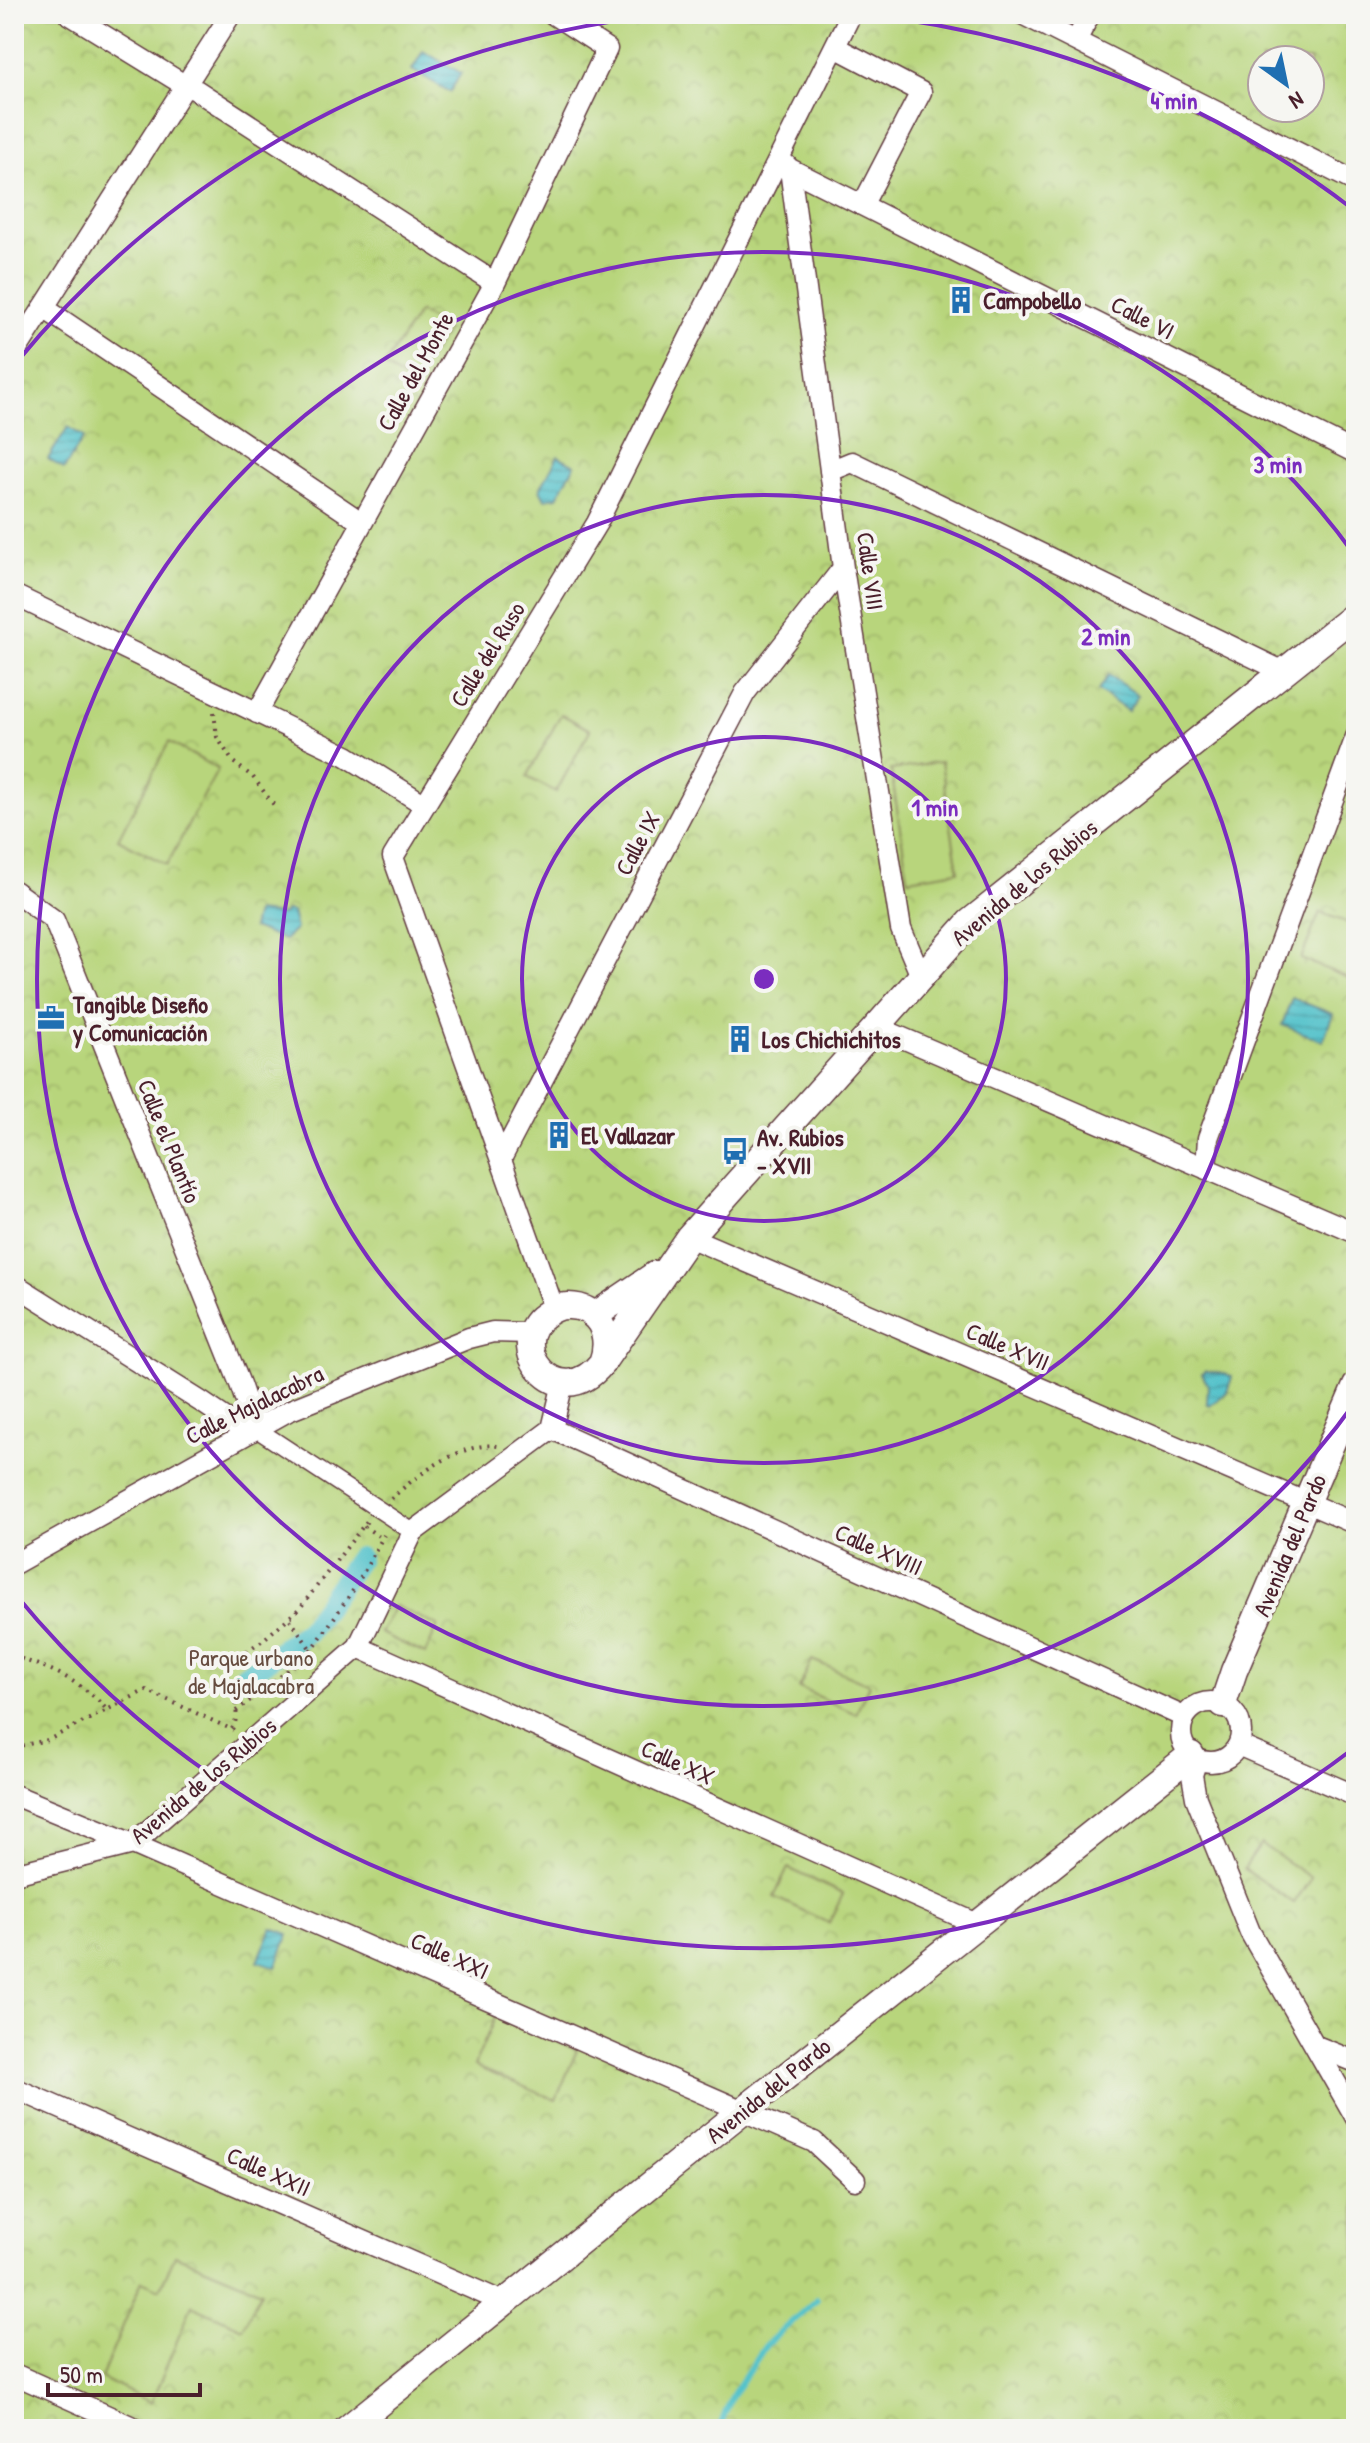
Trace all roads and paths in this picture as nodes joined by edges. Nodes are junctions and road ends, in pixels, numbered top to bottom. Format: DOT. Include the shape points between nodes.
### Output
graph roads {
  1 [pos="69,14"];
  2 [pos="231,14"];
  3 [pos="553,14"];
  4 [pos="851,14"];
  5 [pos="1022,14"];
  6 [pos="1090,14"];
  7 [pos="1076,41"];
  8 [pos="835,47"];
  9 [pos="186,86"];
  10 [pos="785,164"];
  11 [pos="1356,182"];
  12 [pos="863,204"];
  13 [pos="495,283"];
  14 [pos="44,308"];
  15 [pos="14,354"];
  16 [pos="1356,453"];
  17 [pos="830,471"];
  18 [pos="361,522"];
  19 [pos="843,568"];
  20 [pos="14,595"];
  21 [pos="1356,614"];
  22 [pos="1284,672"];
  23 [pos="218,694"];
  24 [pos="257,713"];
  25 [pos="1356,737"];
  26 [pos="425,805"];
  27 [pos="276,808"];
  28 [pos="14,891"];
  29 [pos="921,976"];
  30 [pos="877,1027"];
  31 [pos="502,1157"];
  32 [pos="1206,1169"];
  33 [pos="1356,1233"];
  34 [pos="689,1237"];
  35 [pos="668,1265"];
  36 [pos="14,1284"];
  37 [pos="554,1309"];
  38 [pos="594,1316"];
  39 [pos="532,1333"];
  40 [pos="602,1363"];
  41 [pos="563,1383"];
  42 [pos="1356,1386"];
  43 [pos="552,1429"];
  44 [pos="248,1431"];
  45 [pos="489,1454"];
  46 [pos="1307,1503"];
  47 [pos="379,1509"];
  48 [pos="1356,1524"];
  49 [pos="363,1525"];
  50 [pos="405,1526"];
  51 [pos="381,1538"];
  52 [pos="14,1564"];
  53 [pos="290,1619"];
  54 [pos="358,1647"];
  55 [pos="311,1650"];
  56 [pos="14,1655"];
  57 [pos="1223,1704"];
  58 [pos="107,1710"];
  59 [pos="236,1711"];
  60 [pos="1184,1717"];
  61 [pos="1238,1745"];
  62 [pos="14,1747"];
  63 [pos="1194,1757"];
  64 [pos="14,1795"];
  65 [pos="1356,1796"];
  66 [pos="133,1844"];
  67 [pos="14,1874"];
  68 [pos="977,1924"];
  69 [pos="1316,2046"];
  70 [pos="1356,2062"];
  71 [pos="14,2088"];
  72 [pos="741,2112"];
  73 [pos="1356,2118"];
  74 [pos="855,2180"];
  75 [pos="503,2302"];
  76 [pos="14,2374"];
  77 [pos="137,2429"];
  78 [pos="347,2429"];
  1 -- 9 [label="street"];
  2 -- 9 [label="street"];
  3 -- 13 [label="street, Calle del Monte" via="607,49"];
  4 -- 8 [label="street, Calle del Ruso"];
  5 -- 7 [label="street"];
  6 -- 7 [label="street"];
  7 -- 11 [label="street"];
  8 -- 10 [label="street, Calle del Ruso"];
  8 -- 12 [label="street" via="921,92"];
  9 -- 13 [label="street"];
  9 -- 14 [label="street"];
  10 -- 12 [label="street, Calle VI"];
  10 -- 17 [label="street, Calle VIII"];
  10 -- 26 [label="street, Calle del Ruso" via="597,523"];
  12 -- 16 [label="street, Calle VI"];
  13 -- 18 [label="street, Calle del Monte"];
  14 -- 15 [label="street"];
  14 -- 18 [label="street"];
  17 -- 19 [label="street, Calle VIII"];
  17 -- 22 [label="street" via="852,462"];
  18 -- 24 [label="street, Calle del Monte"];
  19 -- 29 [label="street, Calle VIII" via="901,929"];
  19 -- 31 [label="street, Calle IX" via="745,693"];
  20 -- 23 [label="street"];
  21 -- 22 [label="street, Avenida de los Rubios"];
  22 -- 29 [label="street, Avenida de los Rubios" via="970,922"];
  23 -- 24 [label="street"];
  23 -- 27 [label="path" via="217,737"];
  24 -- 26 [label="street" via="347,756"];
  25 -- 32 [label="street" via="1208,1138"];
  26 -- 31 [label="street, Calle del Ruso" via="393,857"];
  28 -- 44 [label="street, Calle el Plantío" via="54,920 240,1384"];
  29 -- 30 [label="street, Avenida de los Rubios"];
  30 -- 32 [label="street"];
  30 -- 34 [label="street, Avenida de los Rubios"];
  31 -- 37 [label="street, Calle del Ruso"];
  32 -- 33 [label="street"];
  34 -- 35 [label="street, Avenida de los Rubios"];
  34 -- 46 [label="street, Calle XVII"];
  35 -- 38 [label="street, Avenida de los Rubios"];
  35 -- 40 [label="street, Avenida de los Rubios"];
  36 -- 44 [label="street"];
  37 -- 38 [label="street" via="582,1308"];
  37 -- 39 [label="street" via="540,1318"];
  38 -- 40 [label="street" via="607,1338"];
  39 -- 41 [label="street" via="535,1365"];
  39 -- 44 [label="street, Calle Majalacabra" via="493,1332 469,1338"];
  40 -- 41 [label="street, Avenida de los Rubios" via="592,1375"];
  41 -- 43 [label="street"];
  42 -- 46 [label="street, Avenida del Pardo"];
  43 -- 50 [label="street, Avenida de los Rubios"];
  43 -- 60 [label="street, Calle XVIII"];
  44 -- 47 [label="street"];
  44 -- 52 [label="street, Calle Majalacabra"];
  45 -- 47 [label="path" via="501,1446 486,1444 442,1461"];
  46 -- 48 [label="street, Calle XVII"];
  46 -- 57 [label="street, Avenida del Pardo"];
  47 -- 49 [label="path"];
  47 -- 50 [label="street"];
  49 -- 51 [label="path"];
  49 -- 53 [label="path"];
  50 -- 51 [label="path"];
  50 -- 54 [label="street, Avenida de los Rubios"];
  51 -- 55 [label="path" via="335,1620"];
  53 -- 55 [label="path"];
  53 -- 59 [label="path" via="235,1659 227,1675"];
  54 -- 66 [label="street, Avenida de los Rubios"];
  54 -- 68 [label="street, Calle XX"];
  55 -- 59 [label="path"];
  56 -- 58 [label="path" via="75,1682"];
  57 -- 60 [label="street" via="1201,1703"];
  57 -- 61 [label="street" via="1239,1721"];
  58 -- 59 [label="path" via="146,1690 232,1729"];
  58 -- 62 [label="path" via="48,1740"];
  60 -- 63 [label="street" via="1183,1744"];
  61 -- 63 [label="street" via="1221,1761"];
  61 -- 65 [label="street"];
  63 -- 68 [label="street, Avenida del Pardo"];
  63 -- 69 [label="street" via="1196,1798 1250,1932"];
  64 -- 66 [label="street, Calle XXI"];
  66 -- 67 [label="street, Avenida de los Rubios"];
  66 -- 72 [label="street, Calle XXI"];
  68 -- 72 [label="street, Avenida del Pardo"];
  69 -- 70 [label="street"];
  69 -- 73 [label="street"];
  71 -- 75 [label="street, Calle XXII"];
  72 -- 74 [label="street, Calle XXI" via="814,2142"];
  72 -- 75 [label="street, Avenida del Pardo"];
  75 -- 78 [label="street, Avenida del Pardo"];
  76 -- 77 [label="street"];
}
